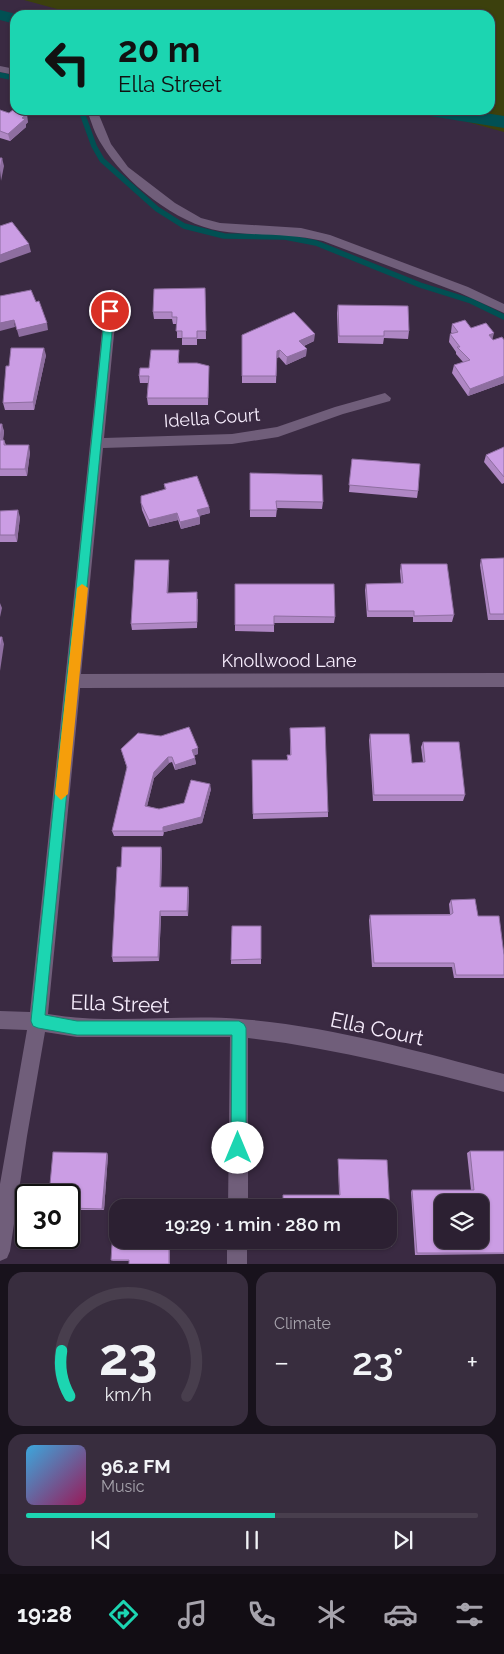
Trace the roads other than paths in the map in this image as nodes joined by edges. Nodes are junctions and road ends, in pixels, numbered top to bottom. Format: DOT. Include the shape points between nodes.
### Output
graph roads {
  1 [pos="94,115"];
  2 [pos="112,293"];
  3 [pos="504,309"];
  4 [pos="385,398"];
  5 [pos="96,443"];
  6 [pos="504,680"];
  7 [pos="73,681"];
  8 [pos="0,1020"];
  9 [pos="38,1021"];
  10 [pos="239,1028"];
  11 [pos="504,1083"];
  12 [pos="238,1199"];
  13 [pos="237,1249"];
  14 [pos="0,1251"];
  15 [pos="237,1264"];
  1 -- 3 [label="street" via="106,144 124,169 171,206 197,220 220,227 301,232 326,238 464,290"];
  2 -- 5 [label="street"];
  4 -- 5 [label="street, Idella Court" via="278,432 232,439"];
  5 -- 7 [label="street"];
  6 -- 7 [label="street, Knollwood Lane"];
  7 -- 9 [label="street"];
  8 -- 9 [label="street, Ella Street"];
  9 -- 10 [label="street, Ella Street" via="77,1028"];
  9 -- 14 [label="street"];
  10 -- 11 [label="street, Ella Court" via="350,1045"];
  10 -- 12 [label="street"];
  13 -- 15 [label="street"];
}
